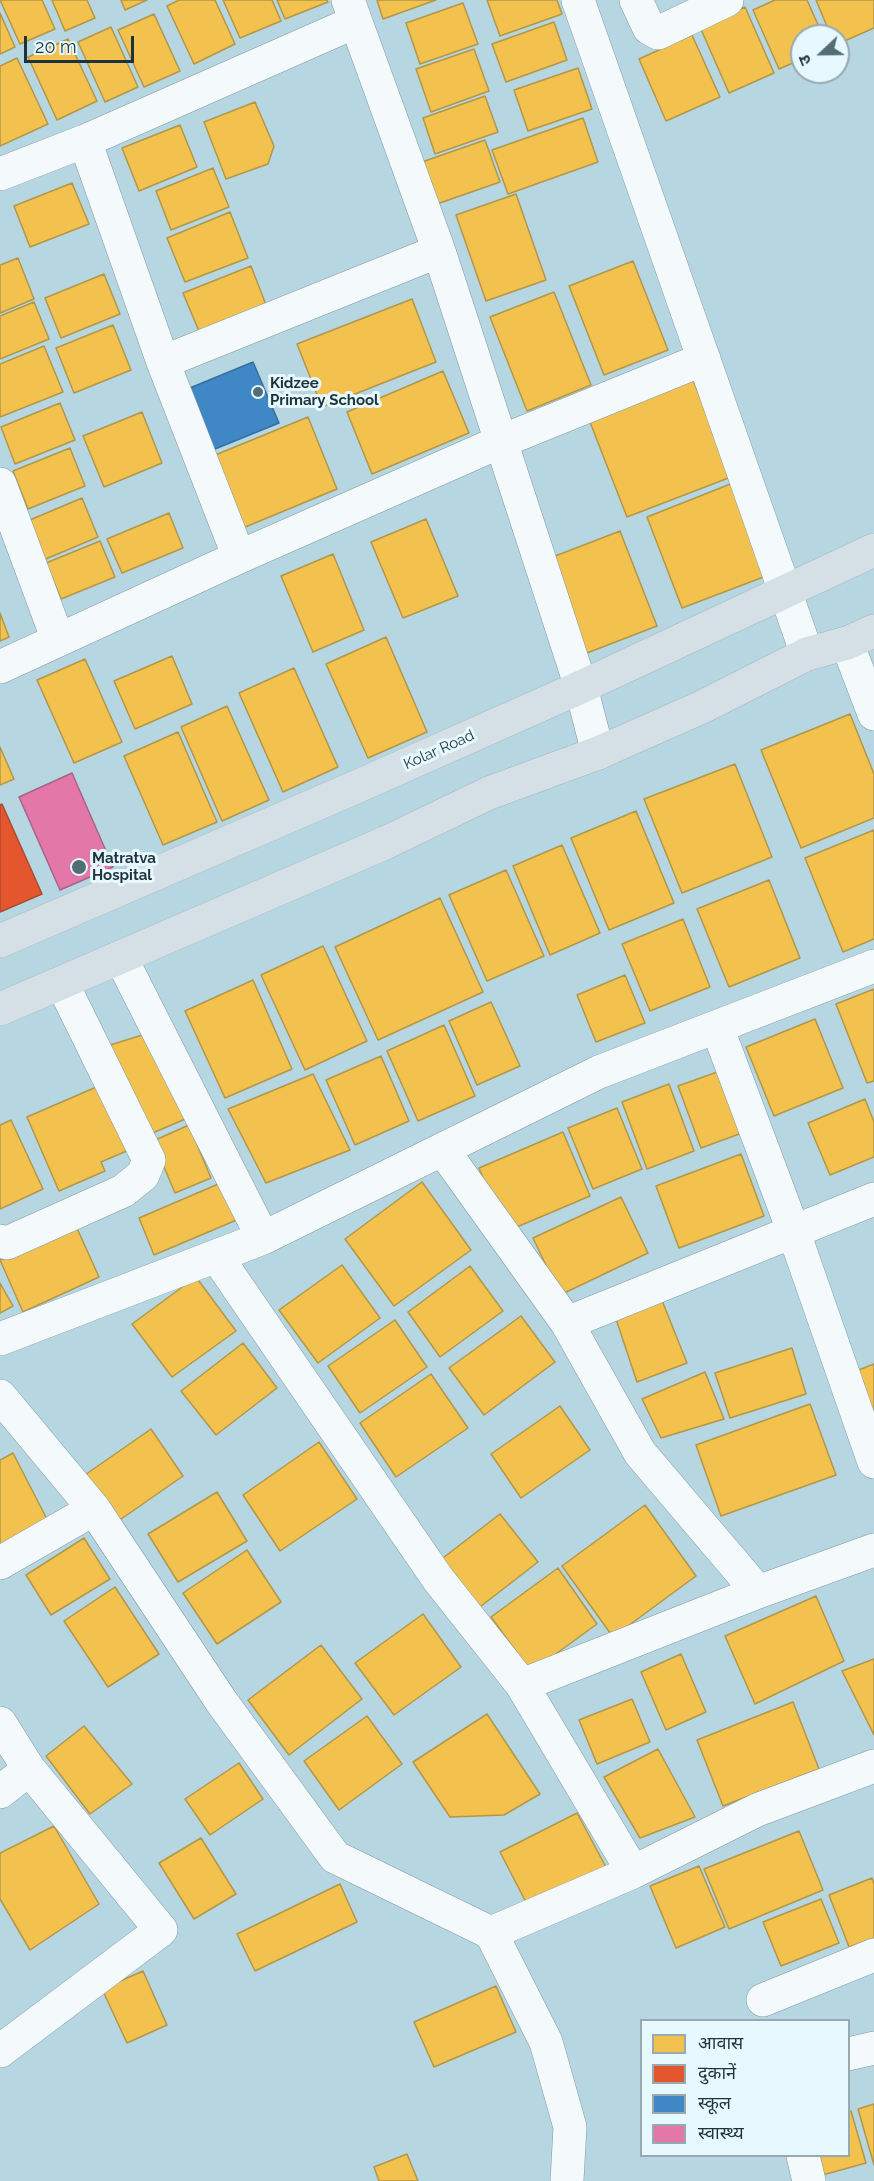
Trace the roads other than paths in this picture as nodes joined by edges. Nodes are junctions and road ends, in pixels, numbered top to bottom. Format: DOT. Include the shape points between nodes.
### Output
graph roads {
  1 [pos="578,0"];
  2 [pos="636,0"];
  3 [pos="727,0"];
  4 [pos="351,11"];
  5 [pos="86,141"];
  6 [pos="0,174"];
  7 [pos="439,251"];
  8 [pos="704,358"];
  9 [pos="163,362"];
  10 [pos="502,441"];
  11 [pos="0,484"];
  12 [pos="874,550"];
  13 [pos="239,557"];
  14 [pos="785,591"];
  15 [pos="860,637"];
  16 [pos="58,640"];
  17 [pos="807,654"];
  18 [pos="0,668"];
  19 [pos="581,687"];
  20 [pos="874,714"];
  21 [pos="598,753"];
  22 [pos="0,941"];
  23 [pos="121,958"];
  24 [pos="874,966"];
  25 [pos="62,983"];
  26 [pos="0,1010"];
  27 [pos="717,1028"];
  28 [pos="443,1150"];
  29 [pos="874,1199"];
  30 [pos="793,1230"];
  31 [pos="263,1238"];
  32 [pos="0,1241"];
  33 [pos="217,1257"];
  34 [pos="567,1323"];
  35 [pos="0,1339"];
  36 [pos="0,1396"];
  37 [pos="874,1462"];
  38 [pos="94,1509"];
  39 [pos="874,1550"];
  40 [pos="0,1563"];
  41 [pos="758,1592"];
  42 [pos="522,1685"];
  43 [pos="0,1723"];
  44 [pos="874,1766"];
  45 [pos="29,1769"];
  46 [pos="0,1792"];
  47 [pos="633,1872"];
  48 [pos="491,1933"];
  49 [pos="874,1955"];
  50 [pos="763,2000"];
  51 [pos="874,2048"];
  52 [pos="0,2051"];
  53 [pos="850,2054"];
  54 [pos="803,2157"];
  55 [pos="567,2181"];
  56 [pos="809,2181"];
  1 -- 8 [label="street"];
  2 -- 3 [label="street" via="649,28 658,33"];
  4 -- 5 [label="street"];
  4 -- 7 [label="street"];
  5 -- 6 [label="street"];
  5 -- 9 [label="street"];
  7 -- 9 [label="street"];
  7 -- 10 [label="street"];
  8 -- 10 [label="street"];
  8 -- 14 [label="street"];
  9 -- 13 [label="street"];
  10 -- 13 [label="street"];
  10 -- 19 [label="street"];
  11 -- 16 [label="street"];
  12 -- 14 [label="main road, Kolar Road"];
  13 -- 16 [label="street"];
  14 -- 17 [label="street"];
  14 -- 19 [label="main road, Kolar Road"];
  15 -- 17 [label="main road"];
  15 -- 20 [label="street"];
  16 -- 18 [label="street"];
  17 -- 21 [label="main road"];
  19 -- 21 [label="street"];
  19 -- 22 [label="main road, Kolar Road"];
  21 -- 23 [label="main road" via="489,793 385,843"];
  23 -- 25 [label="main road"];
  23 -- 31 [label="street"];
  24 -- 27 [label="street"];
  25 -- 26 [label="main road"];
  25 -- 32 [label="street" via="149,1160 143,1175 123,1191 7,1243"];
  27 -- 28 [label="street" via="598,1072"];
  27 -- 30 [label="street"];
  28 -- 31 [label="street"];
  28 -- 34 [label="street"];
  29 -- 30 [label="street"];
  30 -- 34 [label="street"];
  30 -- 37 [label="street"];
  31 -- 33 [label="street"];
  33 -- 35 [label="street"];
  33 -- 42 [label="street" via="438,1579"];
  34 -- 41 [label="street" via="640,1453"];
  36 -- 38 [label="street"];
  38 -- 40 [label="street"];
  38 -- 48 [label="street" via="220,1701 335,1857"];
  39 -- 41 [label="street"];
  41 -- 42 [label="street"];
  42 -- 47 [label="street"];
  43 -- 45 [label="street"];
  44 -- 47 [label="street" via="757,1810"];
  45 -- 46 [label="street"];
  45 -- 52 [label="street" via="161,1930"];
  47 -- 48 [label="street"];
  48 -- 55 [label="street" via="546,2042 570,2127"];
  49 -- 50 [label="street"];
  51 -- 53 [label="street"];
  54 -- 56 [label="street"];
}
